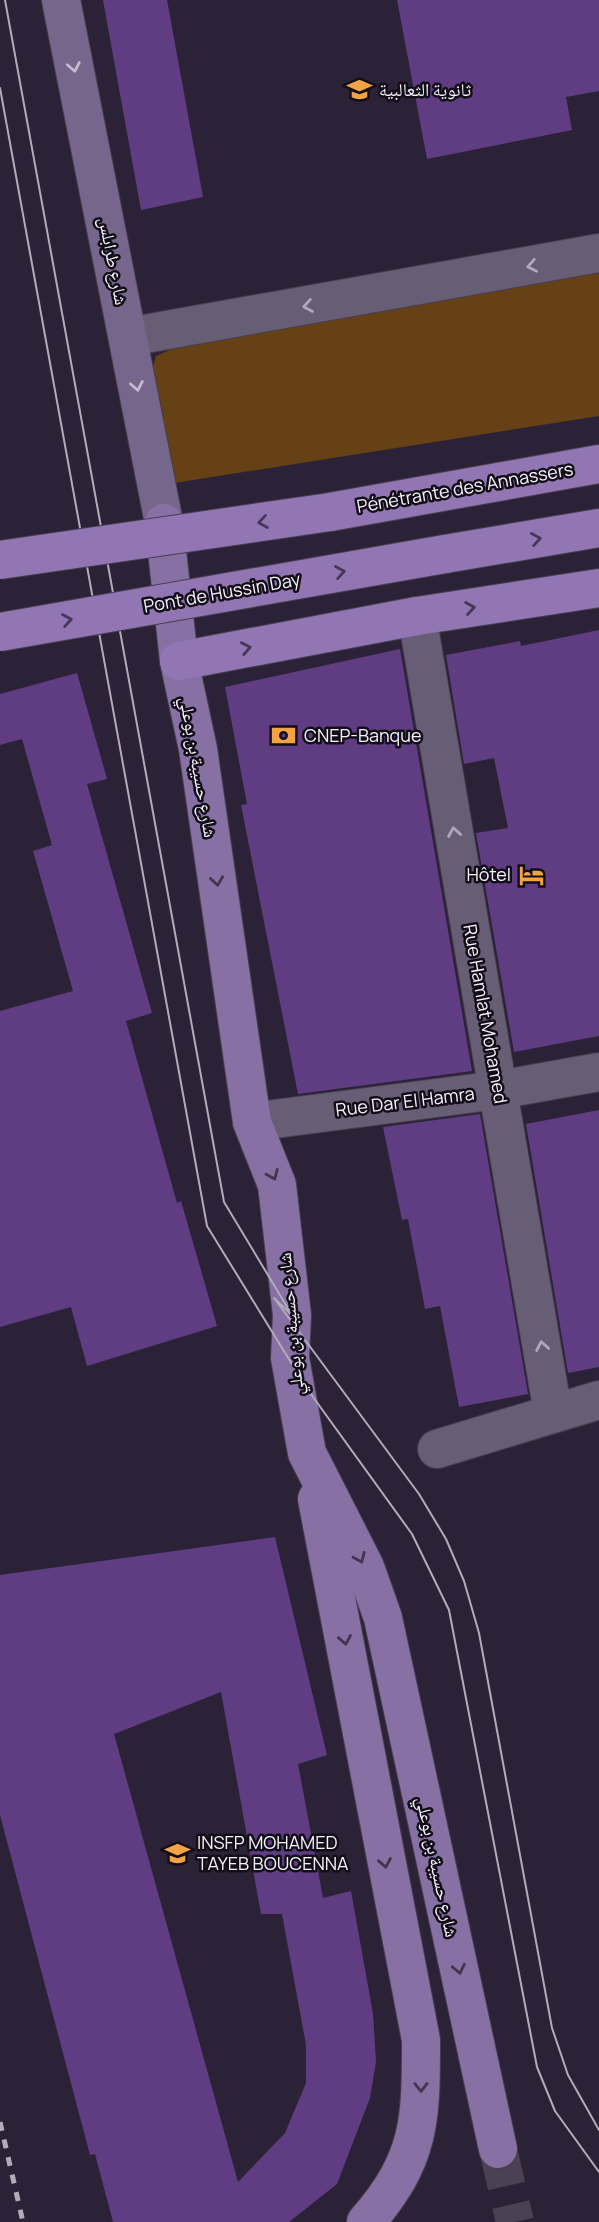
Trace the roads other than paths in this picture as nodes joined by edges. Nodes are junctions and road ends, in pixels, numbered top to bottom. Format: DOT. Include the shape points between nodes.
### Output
graph roads {
  1 [pos="61,0"];
  2 [pos="599,253"];
  3 [pos="128,337"];
  4 [pos="599,464"];
  5 [pos="164,523"];
  6 [pos="599,528"];
  7 [pos="0,560"];
  8 [pos="599,588"];
  9 [pos="417,616"];
  10 [pos="0,632"];
  11 [pos="179,661"];
  12 [pos="599,1072"];
  13 [pos="498,1090"];
  14 [pos="251,1122"];
  15 [pos="599,1400"];
  16 [pos="553,1413"];
  17 [pos="437,1449"];
  18 [pos="307,1453"];
  19 [pos="498,2149"];
  20 [pos="366,2222"];
  1 -- 3 [label="main road, شارع طرابلس, one-way"];
  2 -- 3 [label="street, one-way"];
  3 -- 5 [label="main road, شارع طرابلس, one-way"];
  4 -- 7 [label="highway, Pénétrante des Annassers, one-way, bridge" via="330,512"];
  5 -- 11 [label="main road, شارع حسيبة بن بوعلي"];
  10 -- 6 [label="highway, Pont de Hussin Day, one-way, bridge"];
  9 -- 8 [label="highway, one-way"];
  11 -- 9 [label="highway, one-way"];
  13 -- 9 [label="street, Rue Hamlat Mohamed, one-way"];
  11 -- 14 [label="main road, شارع حسيبة بن بوعلي, one-way" via="198,749"];
  12 -- 13 [label="street, Rue Dar El Hamra"];
  13 -- 14 [label="street, Rue Dar El Hamra"];
  16 -- 13 [label="street, Rue Hamlat Mohamed, one-way"];
  14 -- 18 [label="main road, شارع حسيبة بن بوعلي, one-way" via="277,1185 292,1315 290,1358"];
  15 -- 16 [label="street"];
  16 -- 17 [label="street"];
  18 -- 19 [label="main road, شارع حسيبة بن بوعلي, one-way" via="360,1558 383,1618"];
  18 -- 20 [label="main road, one-way" via="421,2040 421,2108 414,2145 400,2179"];
}
